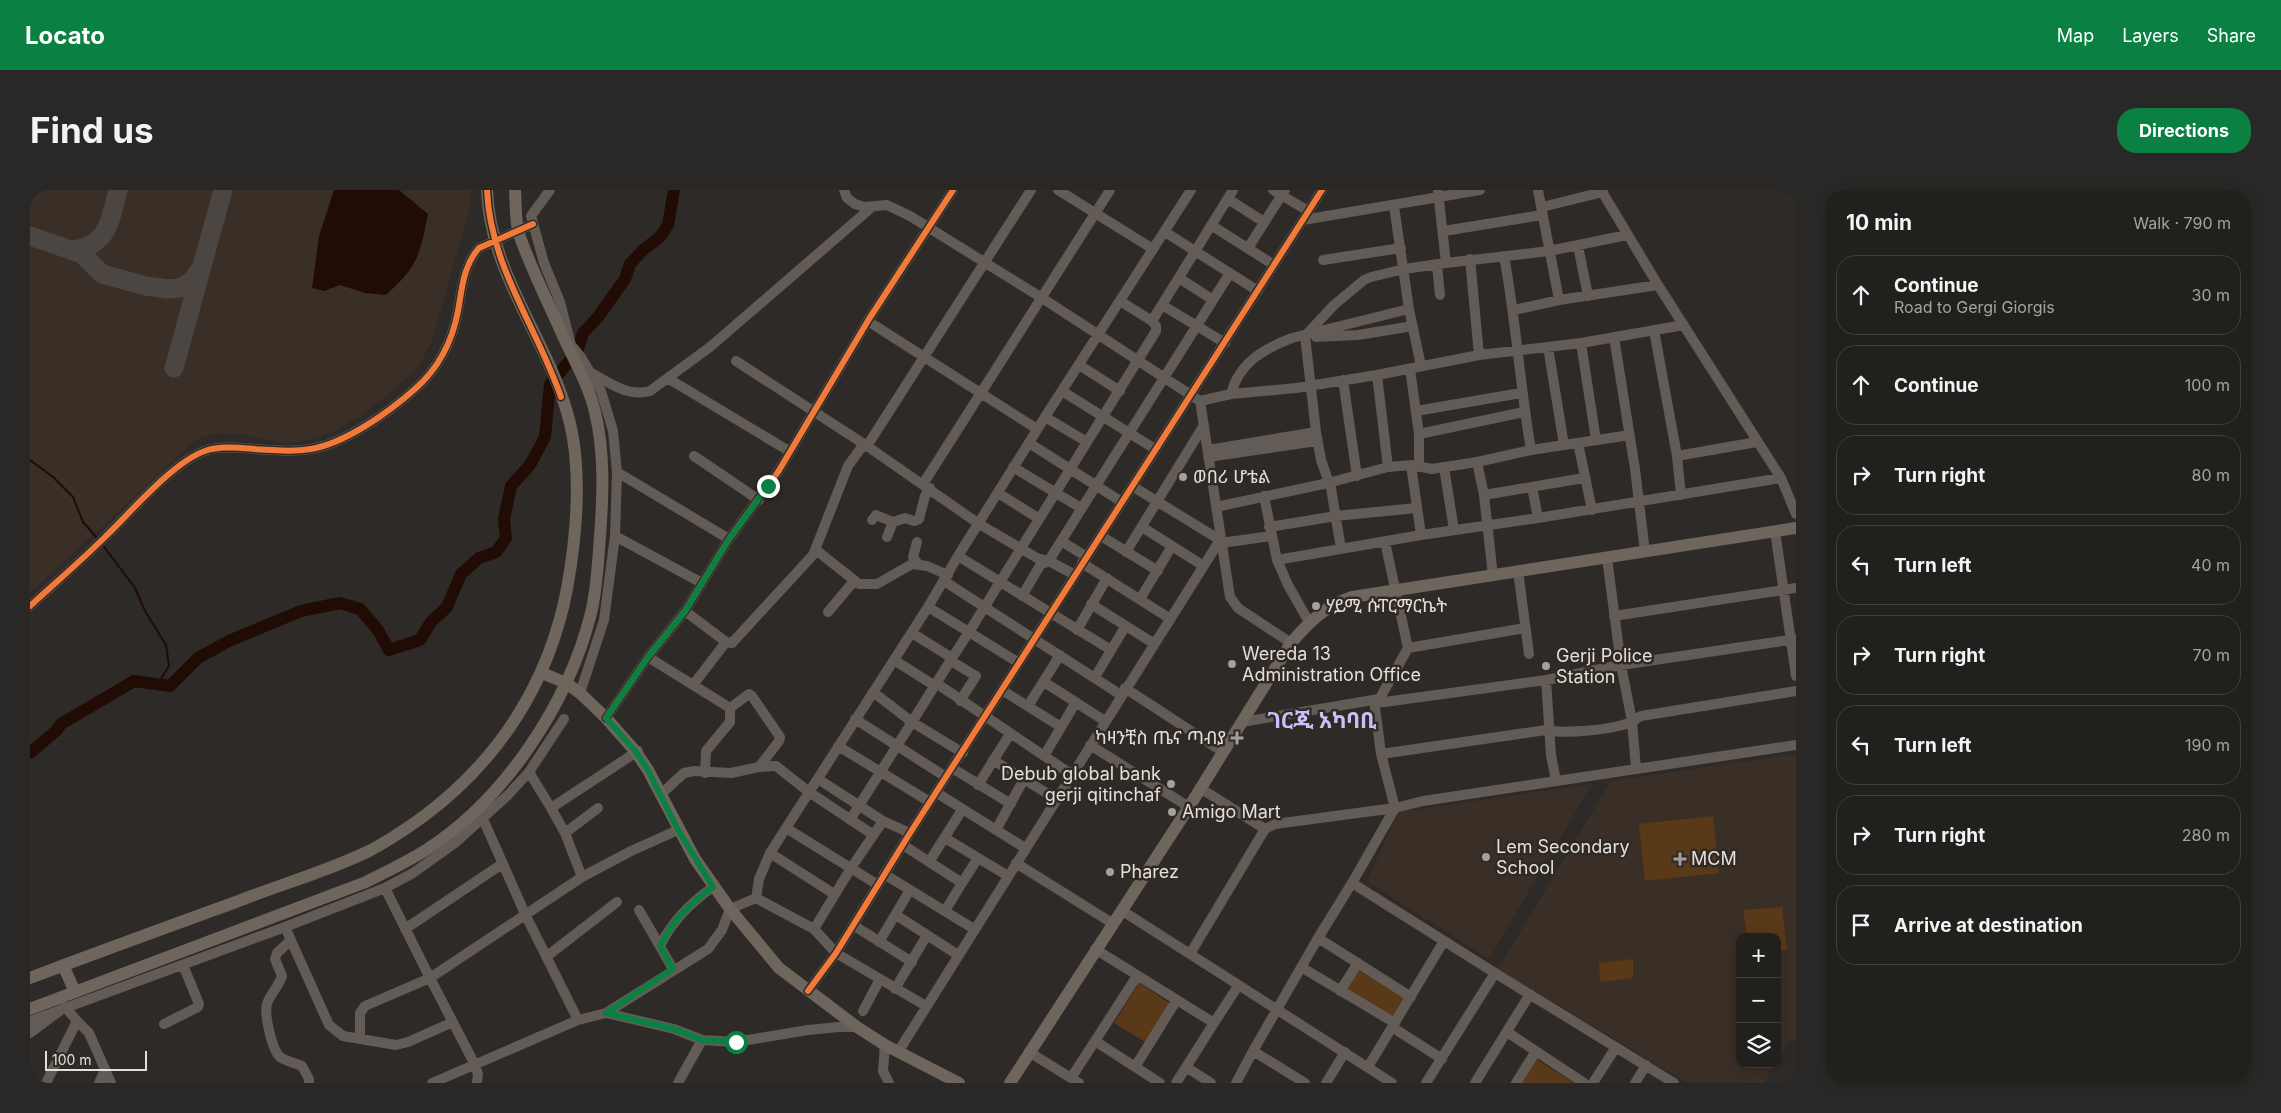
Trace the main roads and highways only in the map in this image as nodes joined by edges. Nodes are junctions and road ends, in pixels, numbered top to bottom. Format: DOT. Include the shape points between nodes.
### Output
graph roads {
  1 [pos="487,190"];
  2 [pos="515,190"];
  3 [pos="1796,528"];
  4 [pos="542,673"];
  5 [pos="566,683"];
  6 [pos="63,965"];
  7 [pos="30,978"];
  8 [pos="74,992"];
  9 [pos="30,1009"];
  10 [pos="959,1083"];
  11 [pos="1010,1083"];
  1 -- 4 [label="main road" via="494,241 504,270 551,368 572,437 577,492 576,527 561,620"];
  2 -- 5 [label="main road" via="518,232 586,374 600,443 603,500 592,612"];
  3 -- 11 [label="main road" via="1518,571 1332,604 1309,622 1291,643"];
  4 -- 5 [label="main road"];
  4 -- 6 [label="main road" via="522,710 487,758 446,799 397,835 343,862"];
  5 -- 8 [label="main road" via="544,727 518,762 485,800 427,850 366,882"];
  5 -- 10 [label="main road" via="606,718 637,752 678,830 713,887 779,968 885,1046"];
  6 -- 7 [label="main road"];
  6 -- 8 [label="main road"];
  8 -- 9 [label="main road"];
}
